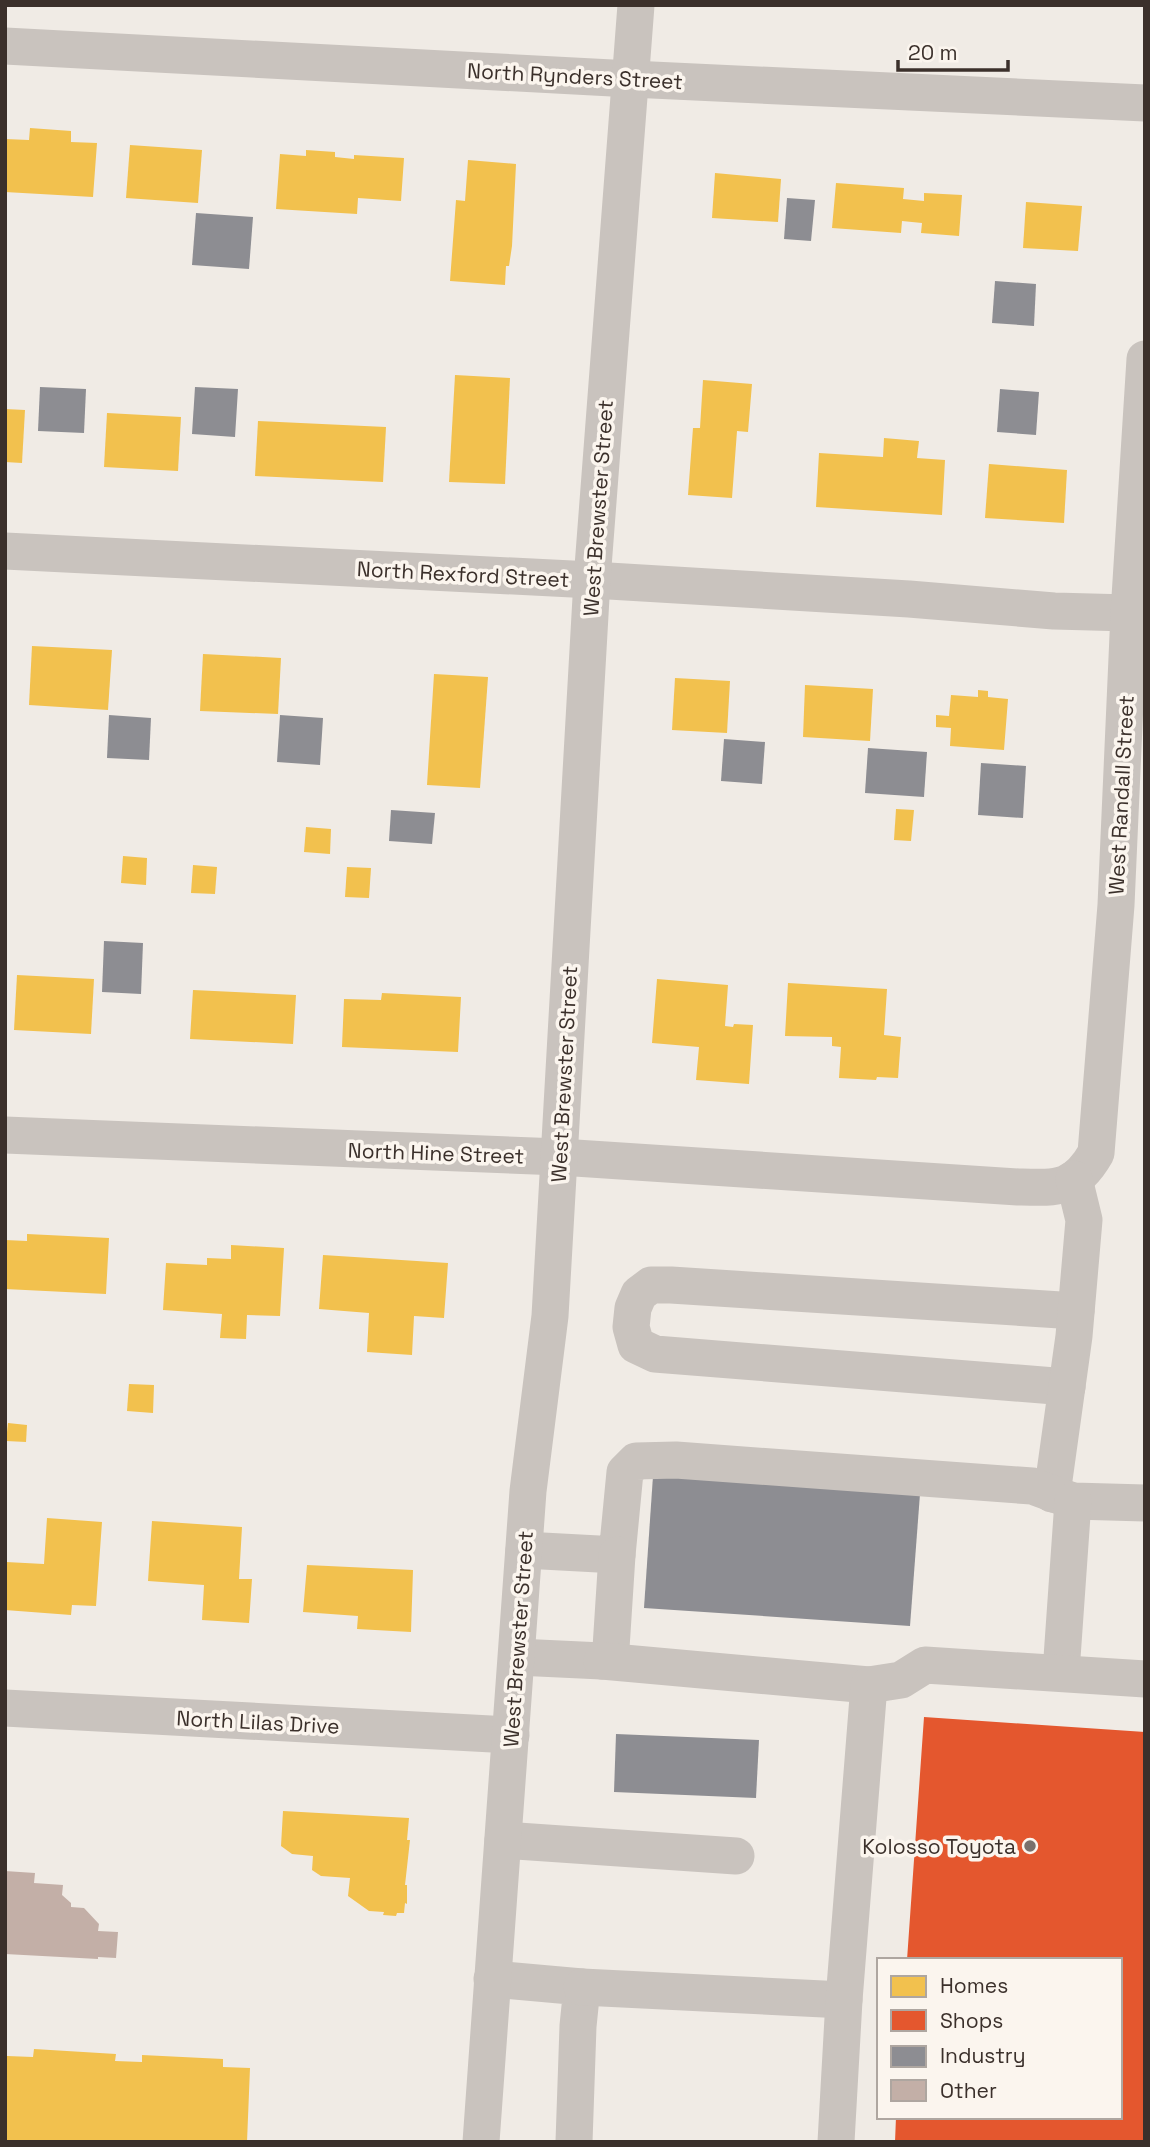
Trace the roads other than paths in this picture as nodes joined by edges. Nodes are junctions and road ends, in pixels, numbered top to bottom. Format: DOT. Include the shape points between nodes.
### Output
graph roads {
  1 [pos="636,5"];
  2 [pos="5,46"];
  3 [pos="631,79"];
  4 [pos="1145,103"];
  5 [pos="1145,359"];
  6 [pos="5,551"];
  7 [pos="592,580"];
  8 [pos="1129,613"];
  9 [pos="1133,789"];
  10 [pos="5,1135"];
  11 [pos="560,1157"];
  12 [pos="1074,1179"];
  13 [pos="1076,1311"];
  14 [pos="1067,1387"];
  15 [pos="1062,1498"];
  16 [pos="1145,1503"];
  17 [pos="524,1549"];
  18 [pos="617,1555"];
  19 [pos="517,1657"];
  20 [pos="602,1661"];
  21 [pos="1061,1672"];
  22 [pos="1145,1679"];
  23 [pos="869,1685"];
  24 [pos="5,1708"];
  25 [pos="511,1735"];
  26 [pos="503,1840"];
  27 [pos="736,1856"];
  28 [pos="492,1979"];
  29 [pos="582,1987"];
  30 [pos="844,2000"];
  31 [pos="481,2142"];
  32 [pos="574,2142"];
  33 [pos="836,2142"];
  1 -- 3 [label="street, West Brewster Street"];
  2 -- 3 [label="street, North Rynders Street"];
  3 -- 4 [label="street, North Rynders Street"];
  3 -- 7 [label="street, West Brewster Street"];
  5 -- 8 [label="street, West Randall Street"];
  6 -- 7 [label="street, North Rexford Street"];
  7 -- 8 [label="street, North Rexford Street"];
  7 -- 11 [label="street, West Brewster Street"];
  8 -- 9 [label="street, West Randall Street"];
  9 -- 12 [label="street, West Randall Street" via="1116,905 1096,1153"];
  10 -- 11 [label="street, North Hine Street"];
  11 -- 12 [label="street, North Hine Street" via="1018,1187 1056,1188"];
  11 -- 17 [label="street, West Brewster Street" via="550,1316"];
  12 -- 13 [label="street" via="1084,1220"];
  13 -- 14 [label="street"];
  13 -- 14 [label="street" via="671,1285 651,1285 639,1294 633,1308 631,1327 636,1345 655,1354"];
  14 -- 15 [label="street"];
  15 -- 16 [label="street"];
  15 -- 18 [label="street" via="1032,1486 676,1460 636,1461 625,1472"];
  15 -- 21 [label="street"];
  17 -- 18 [label="street"];
  17 -- 19 [label="street, West Brewster Street"];
  18 -- 20 [label="street" via="611,1648"];
  19 -- 20 [label="street"];
  19 -- 25 [label="street, West Brewster Street"];
  20 -- 23 [label="street"];
  21 -- 22 [label="street"];
  21 -- 23 [label="street" via="925,1665 901,1680"];
  23 -- 30 [label="street"];
  24 -- 25 [label="street, North Lilas Drive"];
  25 -- 26 [label="street, West Brewster Street"];
  26 -- 27 [label="street"];
  26 -- 28 [label="street, West Brewster Street"];
  28 -- 29 [label="street"];
  28 -- 31 [label="street, West Brewster Street"];
  29 -- 30 [label="street"];
  29 -- 32 [label="street"];
  30 -- 33 [label="street"];
}
